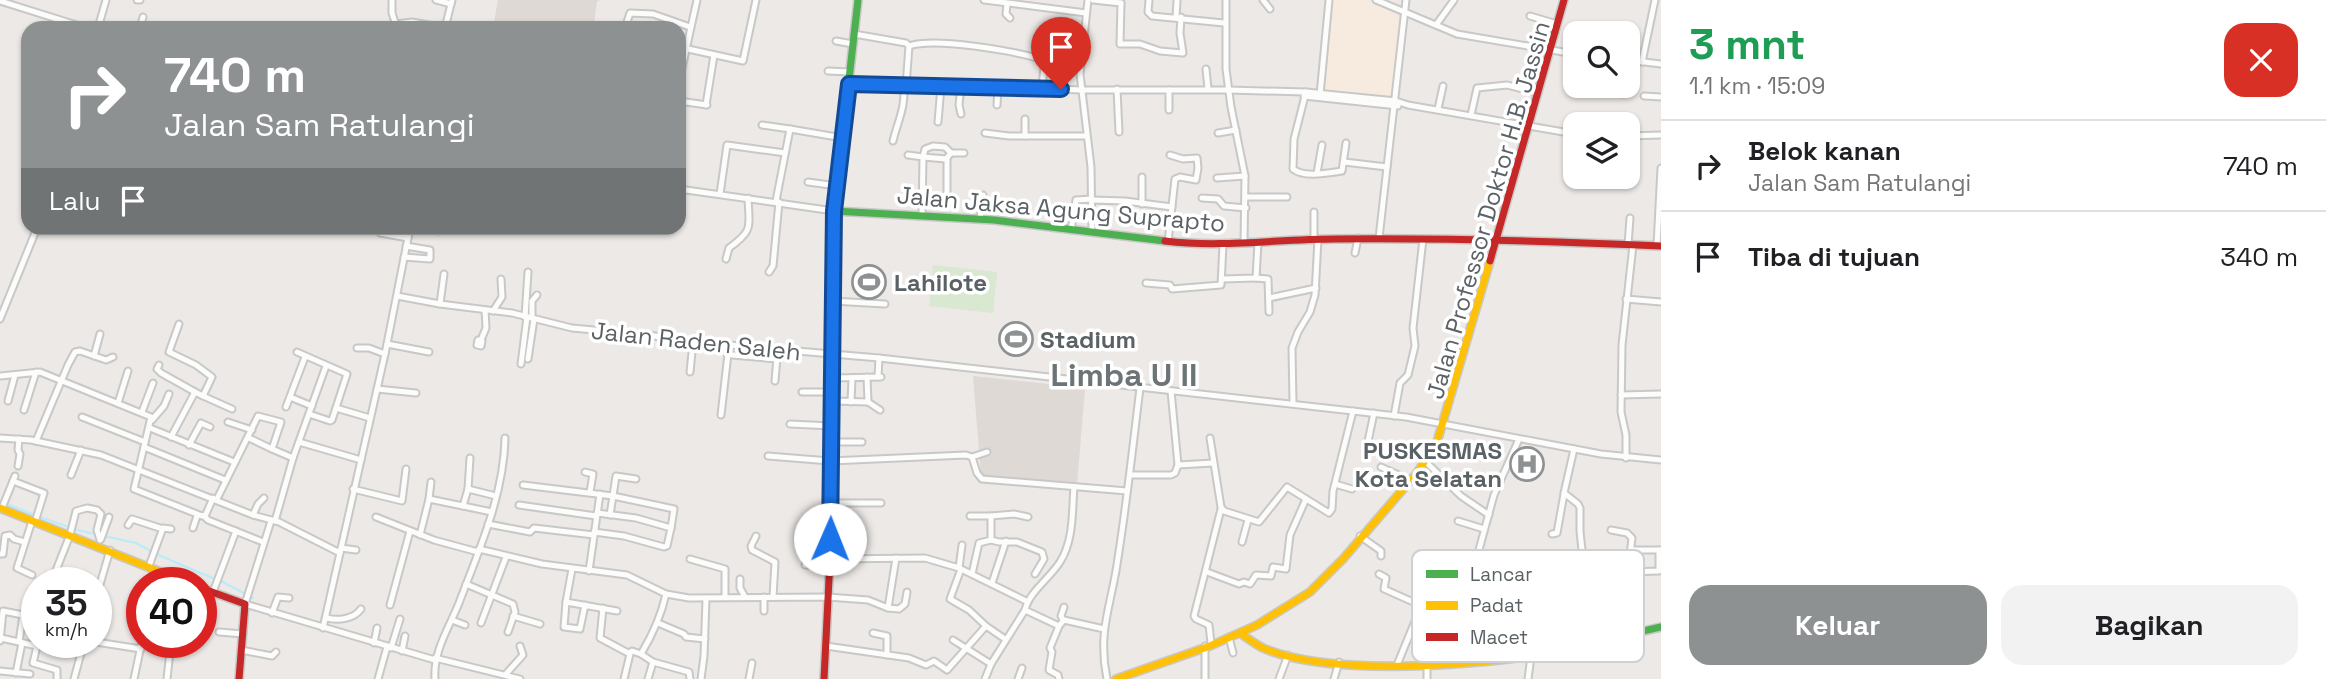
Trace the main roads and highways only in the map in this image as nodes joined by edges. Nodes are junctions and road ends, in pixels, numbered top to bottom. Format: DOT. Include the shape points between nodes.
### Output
graph roads {
  1 [pos="858,0"];
  2 [pos="1567,0"];
  3 [pos="1552,51"];
  4 [pos="834,211"];
  5 [pos="1497,239"];
  6 [pos="1659,246"];
  7 [pos="2,505"];
  8 [pos="150,567"];
  9 [pos="217,593"];
  10 [pos="1240,633"];
  11 [pos="1465,662"];
  12 [pos="1136,676"];
  13 [pos="239,679"];
  14 [pos="824,679"];
  15 [pos="1116,679"];
  1 -- 4 [label="main road"];
  2 -- 3 [label="main road, Jalan Professor Doktor H.B. Jassin"];
  2 -- 3 [label="main road, Jalan Professor Doktor H.B. Jassin"];
  3 -- 5 [label="main road, Jalan Professor Doktor H.B. Jassin"];
  4 -- 5 [label="main road, Jalan Jaksa Agung Suprapto" via="981,219 1223,245 1316,239"];
  4 -- 14 [label="main road" via="830,563"];
  5 -- 6 [label="main road, Jalan Jaksa Agung Suprapto"];
  5 -- 10 [label="main road, Jalan Professor Doktor H.B. Jassin" via="1444,425 1426,462 1313,589"];
  7 -- 8 [label="main road" via="100,538 110,550"];
  9 -- 13 [label="main road" via="246,598"];
  10 -- 11 [label="main road" via="1288,655 1339,662 1427,666"];
  10 -- 12 [label="main road, Jalan Professor Doktor H.B. Jassin"];
  12 -- 15 [label="main road, Jalan Professor Doktor H.B. Jassin"];
}
